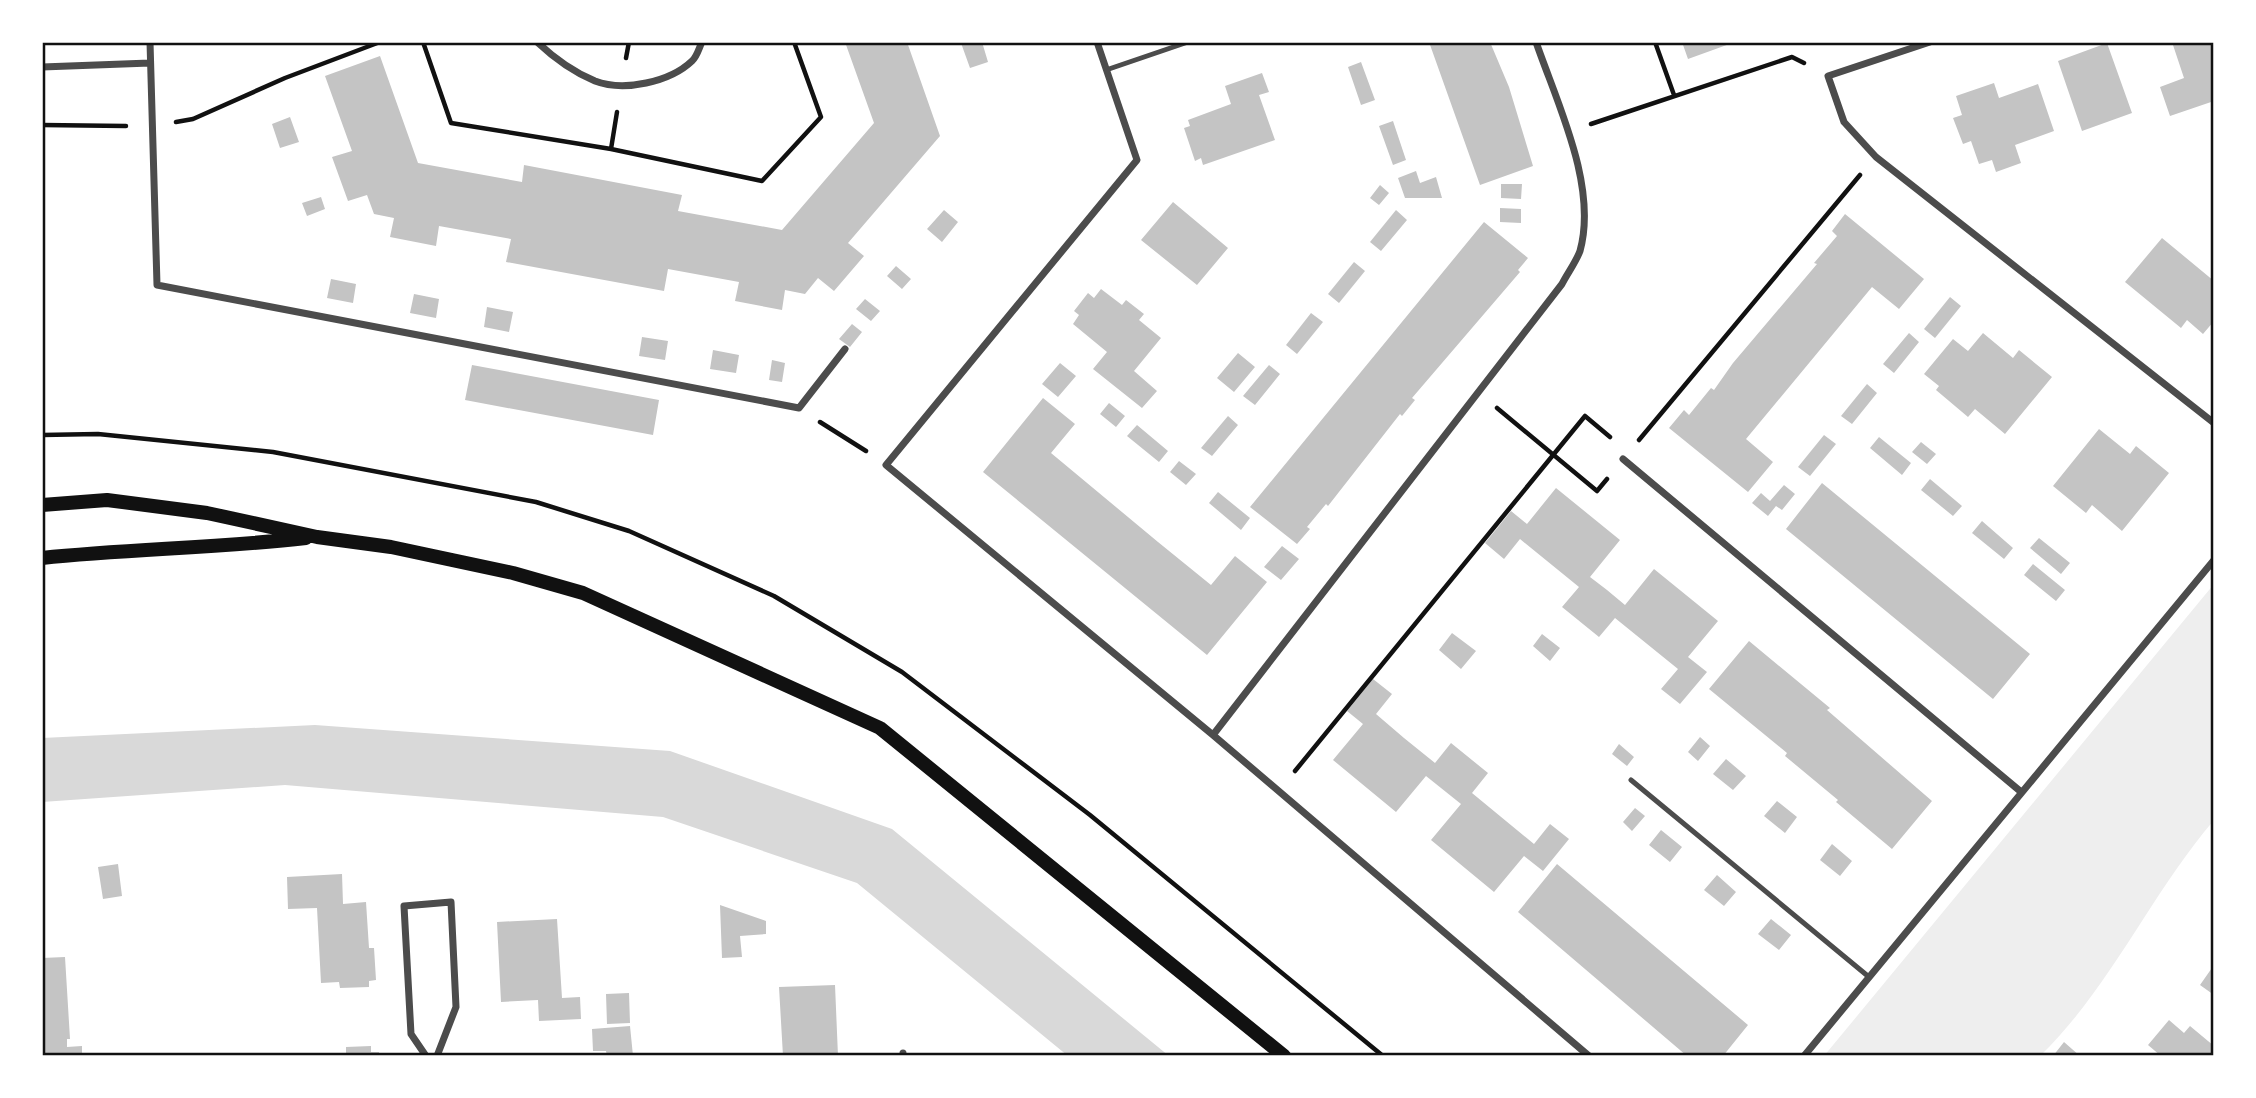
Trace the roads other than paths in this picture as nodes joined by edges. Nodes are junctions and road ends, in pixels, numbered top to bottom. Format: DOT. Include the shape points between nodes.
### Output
graph roads {
  1 [pos="150,42"];
  2 [pos="537,42"];
  3 [pos="702,42"];
  4 [pos="1097,42"];
  5 [pos="1188,42"];
  6 [pos="1536,42"];
  7 [pos="1930,42"];
  8 [pos="1907,46"];
  9 [pos="150,63"];
  10 [pos="42,67"];
  11 [pos="1106,70"];
  12 [pos="845,349"];
  13 [pos="2214,423"];
  14 [pos="1623,459"];
  15 [pos="42,505"];
  16 [pos="317,537"];
  17 [pos="42,558"];
  18 [pos="2214,560"];
  19 [pos="1213,736"];
  20 [pos="1631,780"];
  21 [pos="2020,791"];
  22 [pos="1869,977"];
  23 [pos="426,1056"];
  24 [pos="437,1056"];
  25 [pos="1284,1056"];
  26 [pos="1589,1056"];
  27 [pos="1804,1056"];
  1 -- 9 [label="street"];
  2 -- 3 [label="street" via="576,72 598,82 622,84 668,78 694,60"];
  4 -- 11 [label="street"];
  5 -- 11 [label="lane"];
  6 -- 19 [label="street" via="1580,171 1580,251 1562,284"];
  7 -- 8 [label="street"];
  8 -- 13 [label="street" via="1828,76 1844,122 1876,157"];
  9 -- 10 [label="street"];
  9 -- 12 [label="street" via="157,285 799,408"];
  11 -- 19 [label="street" via="1136,160 886,465"];
  14 -- 21 [label="street"];
  15 -- 16 [label="main road" via="107,500 207,513"];
  16 -- 17 [label="main road"];
  16 -- 25 [label="main road" via="391,547 583,593 880,728"];
  18 -- 21 [label="street"];
  19 -- 26 [label="street"];
  20 -- 22 [label="lane"];
  21 -- 22 [label="street"];
  22 -- 27 [label="street"];
  23 -- 24 [label="street" via="411,1034 404,906 451,902 456,1007"];
}
